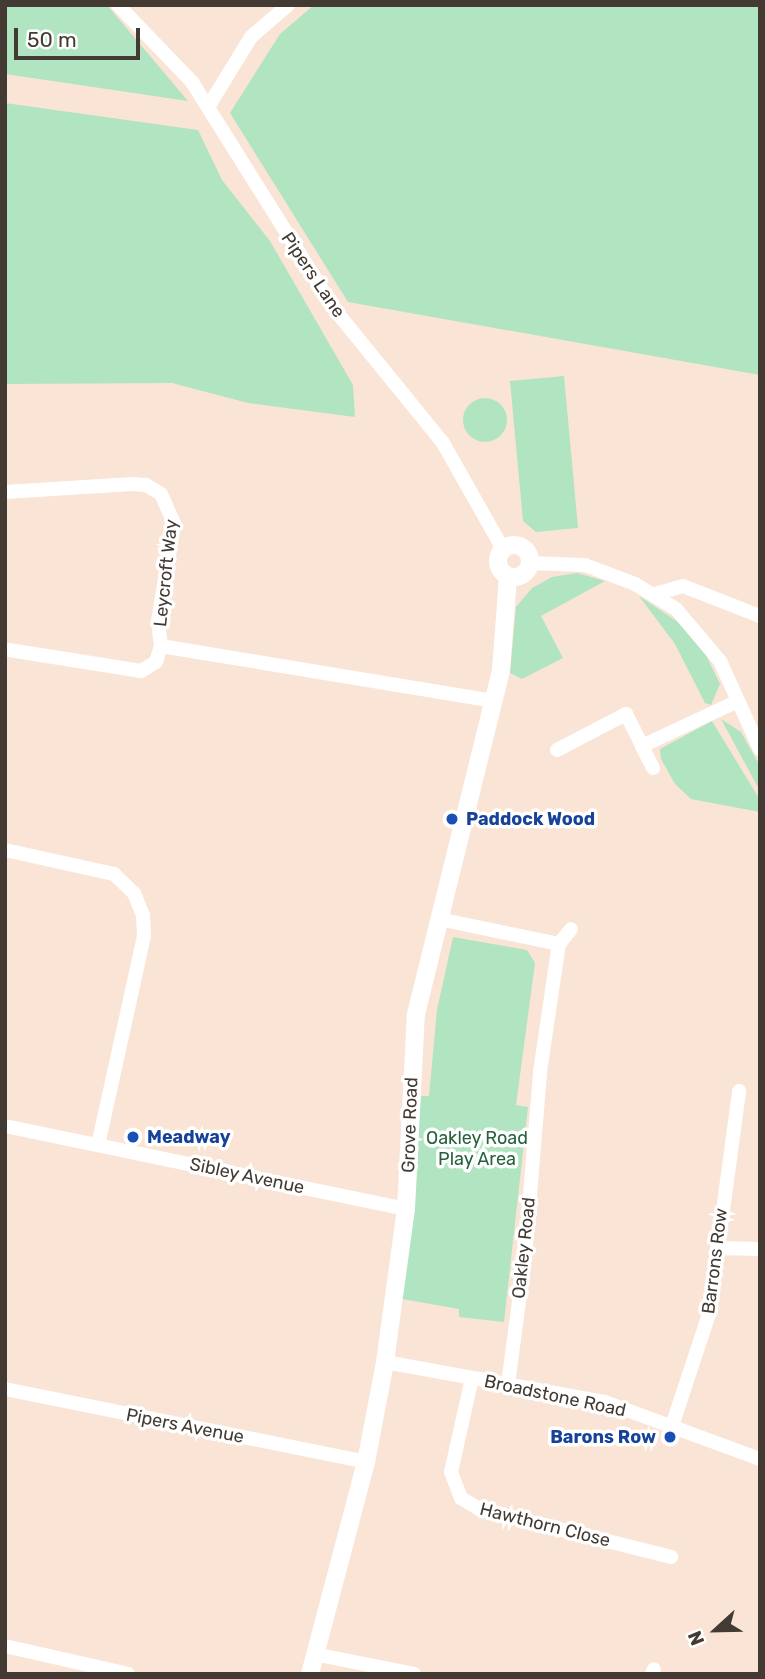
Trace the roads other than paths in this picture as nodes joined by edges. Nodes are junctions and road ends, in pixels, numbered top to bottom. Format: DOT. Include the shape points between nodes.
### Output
graph roads {
  1 [pos="118,5"];
  2 [pos="288,5"];
  3 [pos="208,107"];
  4 [pos="5,492"];
  5 [pos="503,549"];
  6 [pos="529,563"];
  7 [pos="508,576"];
  8 [pos="655,594"];
  9 [pos="760,616"];
  10 [pos="161,646"];
  11 [pos="9,650"];
  12 [pos="494,701"];
  13 [pos="738,701"];
  14 [pos="642,746"];
  15 [pos="556,750"];
  16 [pos="760,750"];
  17 [pos="653,768"];
  18 [pos="5,850"];
  19 [pos="439,919"];
  20 [pos="571,929"];
  21 [pos="559,944"];
  22 [pos="739,1091"];
  23 [pos="5,1126"];
  24 [pos="98,1145"];
  25 [pos="406,1209"];
  26 [pos="717,1248"];
  27 [pos="760,1248"];
  28 [pos="385,1362"];
  29 [pos="472,1378"];
  30 [pos="508,1384"];
  31 [pos="5,1389"];
  32 [pos="672,1426"];
  33 [pos="760,1459"];
  34 [pos="366,1462"];
  35 [pos="671,1557"];
  36 [pos="5,1646"];
  37 [pos="314,1654"];
  38 [pos="128,1674"];
  39 [pos="310,1674"];
  40 [pos="414,1674"];
  1 -- 3 [label="street, Pipers Lane" via="177,63"];
  2 -- 3 [label="street" via="251,37"];
  3 -- 5 [label="street, Pipers Lane" via="335,310 443,443"];
  4 -- 10 [label="street, Leycroft Way" via="133,484 162,494 174,523 158,622"];
  5 -- 6 [label="street" via="521,547"];
  5 -- 7 [label="street, Grove Road" via="498,564"];
  6 -- 7 [label="street" via="522,575"];
  6 -- 8 [label="street" via="585,565"];
  7 -- 12 [label="street, Grove Road"];
  8 -- 9 [label="street" via="683,586"];
  8 -- 13 [label="street" via="685,617 709,646"];
  10 -- 11 [label="street" via="156,662 141,671"];
  10 -- 12 [label="street"];
  12 -- 19 [label="street, Grove Road"];
  13 -- 14 [label="street"];
  13 -- 16 [label="street"];
  14 -- 15 [label="street" via="626,715"];
  14 -- 17 [label="street"];
  18 -- 24 [label="street" via="114,874 134,893 143,915 144,936"];
  19 -- 21 [label="street"];
  19 -- 25 [label="street, Grove Road" via="416,1014"];
  20 -- 21 [label="street"];
  21 -- 30 [label="street, Oakley Road" via="540,1072 525,1256"];
  22 -- 26 [label="street, Barrons Row"];
  23 -- 24 [label="street, Sibley Avenue"];
  24 -- 25 [label="street, Sibley Avenue"];
  25 -- 28 [label="street, Grove Road"];
  26 -- 27 [label="street"];
  26 -- 32 [label="street, Barrons Row" via="709,1314"];
  28 -- 29 [label="street, Broadstone Road"];
  28 -- 34 [label="street, Grove Road"];
  29 -- 30 [label="street, Broadstone Road"];
  29 -- 35 [label="street, Hawthorn Close" via="451,1472 461,1498 479,1509"];
  30 -- 32 [label="street, Broadstone Road" via="605,1402"];
  31 -- 34 [label="street, Pipers Avenue"];
  32 -- 33 [label="street, Broadstone Road"];
  34 -- 37 [label="street, Grove Road"];
  36 -- 38 [label="street"];
  37 -- 39 [label="street, Grove Road"];
  37 -- 40 [label="street"];
}
